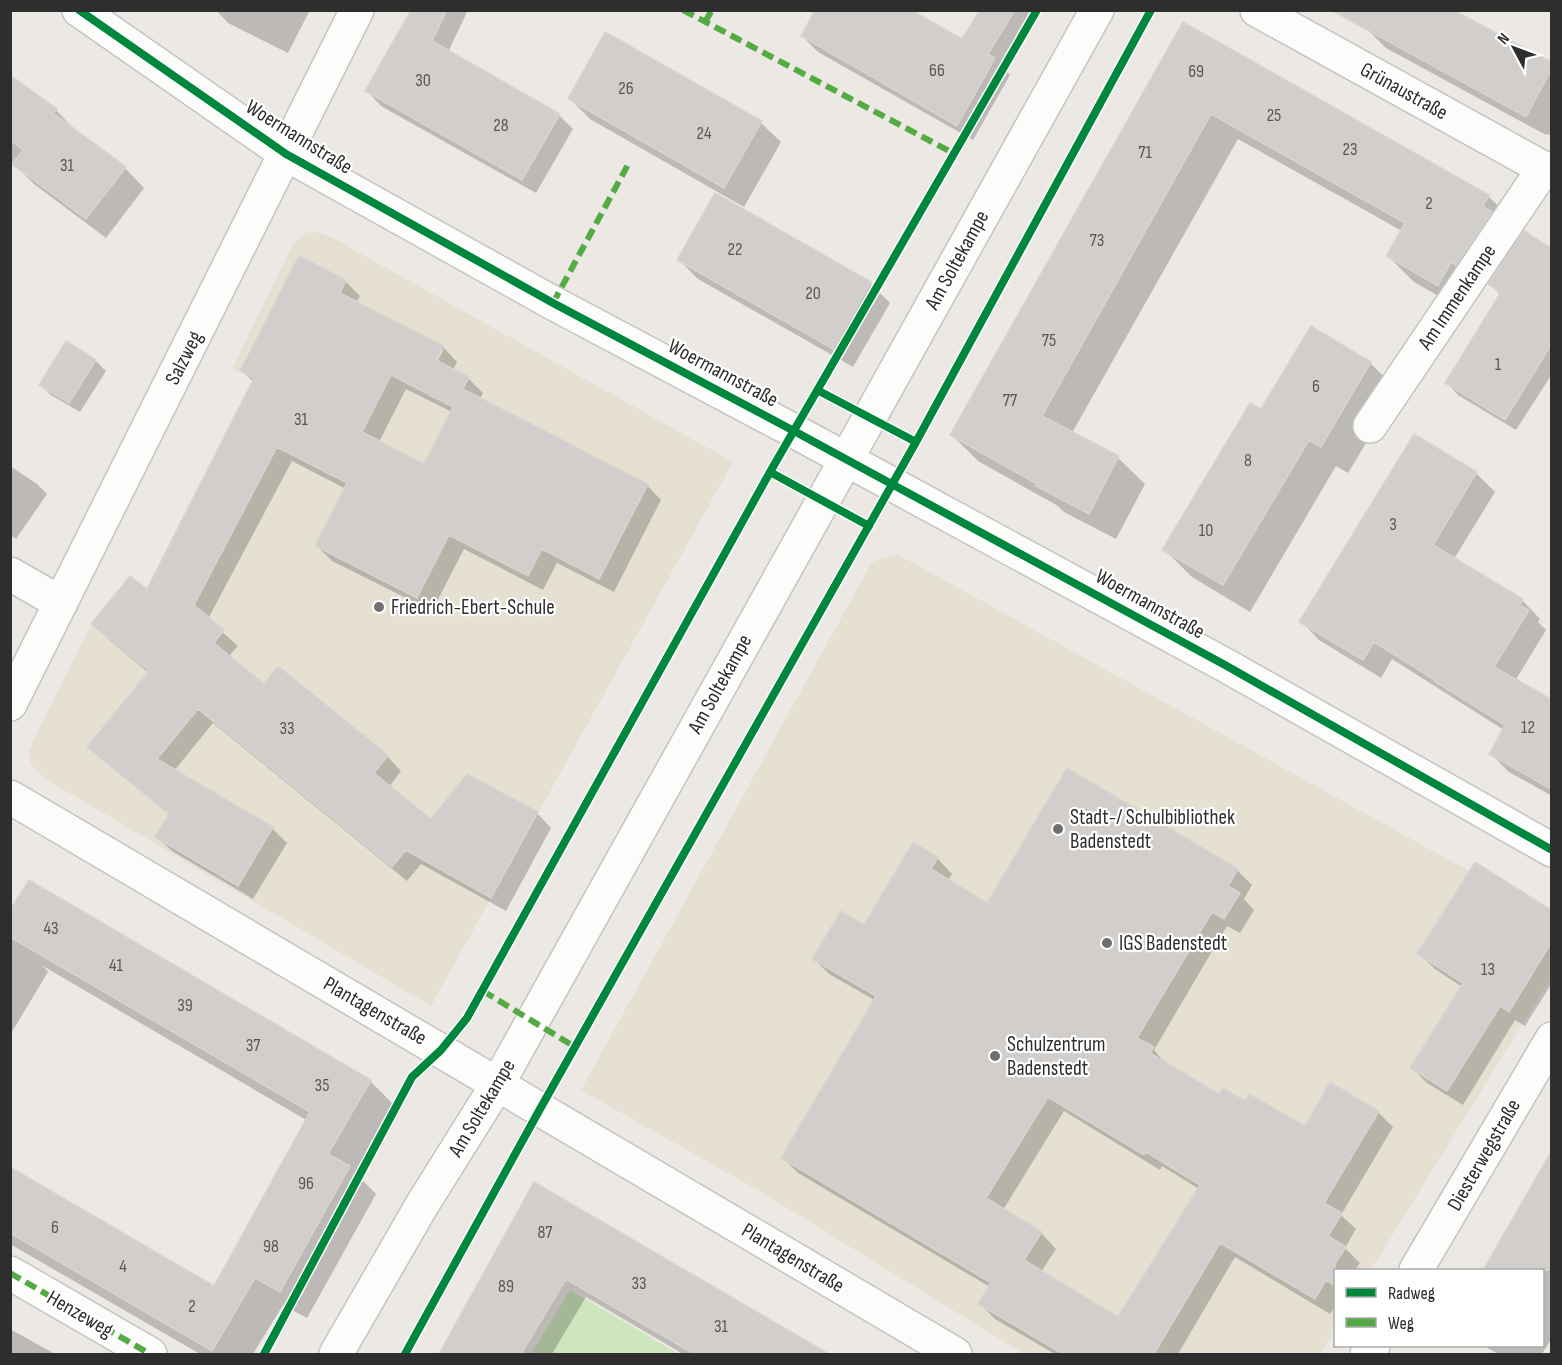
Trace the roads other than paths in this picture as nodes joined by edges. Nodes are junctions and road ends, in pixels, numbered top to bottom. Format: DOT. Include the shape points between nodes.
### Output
graph roads {
  1 [pos="80,10"];
  2 [pos="357,10"];
  3 [pos="1097,10"];
  4 [pos="1257,10"];
  5 [pos="286,154"];
  6 [pos="1548,170"];
  7 [pos="1370,426"];
  8 [pos="846,460"];
  9 [pos="10,574"];
  10 [pos="61,603"];
  11 [pos="10,704"];
  12 [pos="10,797"];
  13 [pos="1551,850"];
  14 [pos="1551,1039"];
  15 [pos="497,1085"];
  16 [pos="1417,1269"];
  17 [pos="10,1273"];
  18 [pos="150,1354"];
  19 [pos="336,1354"];
  20 [pos="955,1354"];
  1 -- 5 [label="street, Woermannstraße"];
  2 -- 5 [label="street, Salzweg"];
  3 -- 8 [label="street, Am Soltekampe"];
  4 -- 6 [label="street, Grünaustraße"];
  5 -- 8 [label="street, Woermannstraße"];
  5 -- 10 [label="street, Salzweg"];
  6 -- 7 [label="street, Am Immenkampe"];
  8 -- 13 [label="street, Woermannstraße" via="1225,665"];
  8 -- 15 [label="street, Am Soltekampe"];
  9 -- 10 [label="street"];
  10 -- 11 [label="street, Salzweg"];
  12 -- 15 [label="street, Plantagenstraße"];
  14 -- 16 [label="street, Diesterwegstraße"];
  15 -- 19 [label="street, Am Soltekampe"];
  15 -- 20 [label="street, Plantagenstraße"];
  17 -- 18 [label="street, Henzeweg"];
}
